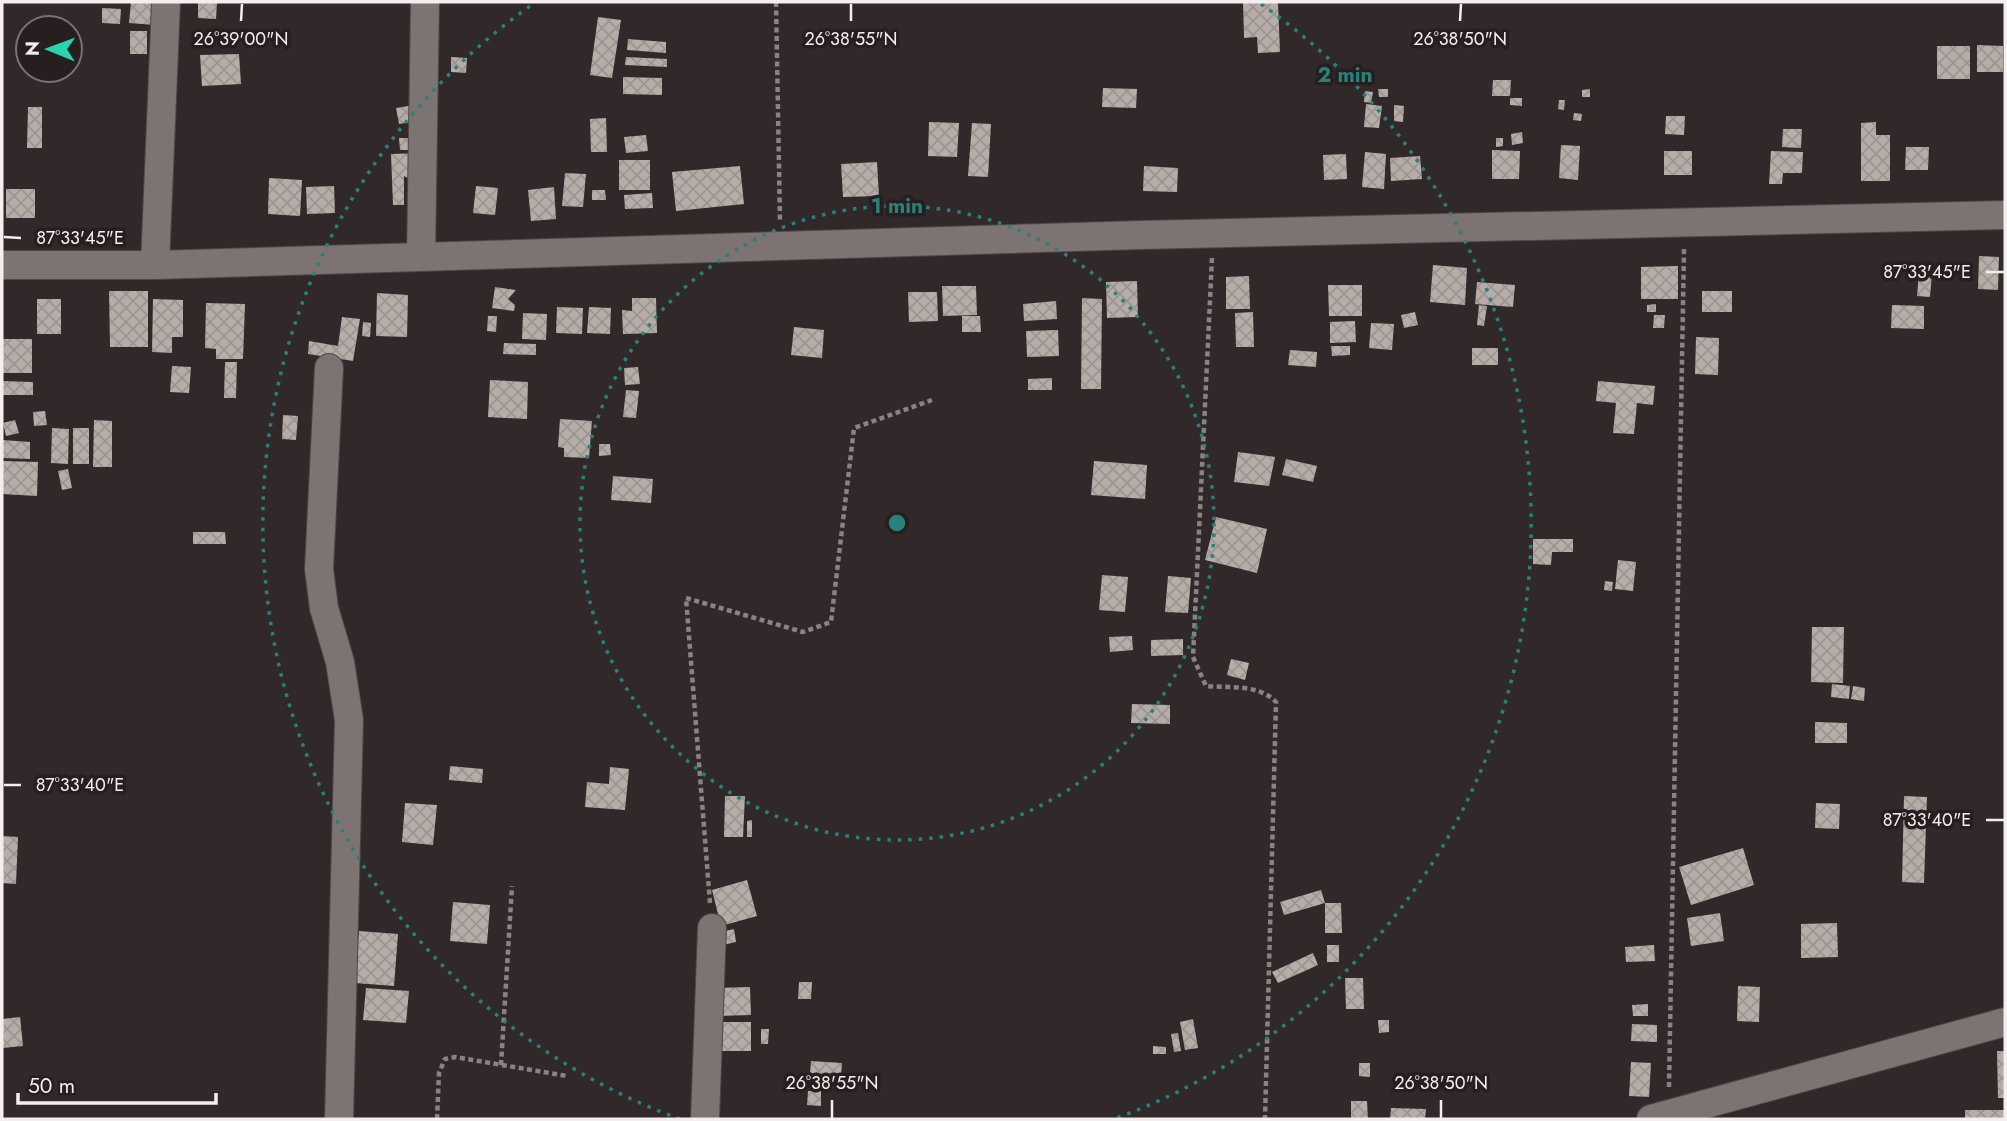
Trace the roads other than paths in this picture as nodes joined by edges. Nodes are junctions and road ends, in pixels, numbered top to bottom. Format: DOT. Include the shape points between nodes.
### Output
graph roads {
  1 [pos="166,2"];
  2 [pos="425,2"];
  3 [pos="2005,215"];
  4 [pos="421,257"];
  5 [pos="2,265"];
  6 [pos="155,265"];
  7 [pos="329,368"];
  8 [pos="712,928"];
  9 [pos="2005,1022"];
  10 [pos="1660,1117"];
  11 [pos="339,1119"];
  12 [pos="705,1119"];
  1 -- 6 [label="street"];
  2 -- 4 [label="street"];
  3 -- 4 [label="street"];
  4 -- 6 [label="street"];
  5 -- 6 [label="street"];
  7 -- 11 [label="street" via="319,569 349,720"];
  8 -- 12 [label="street"];
  9 -- 10 [label="street"];
}
